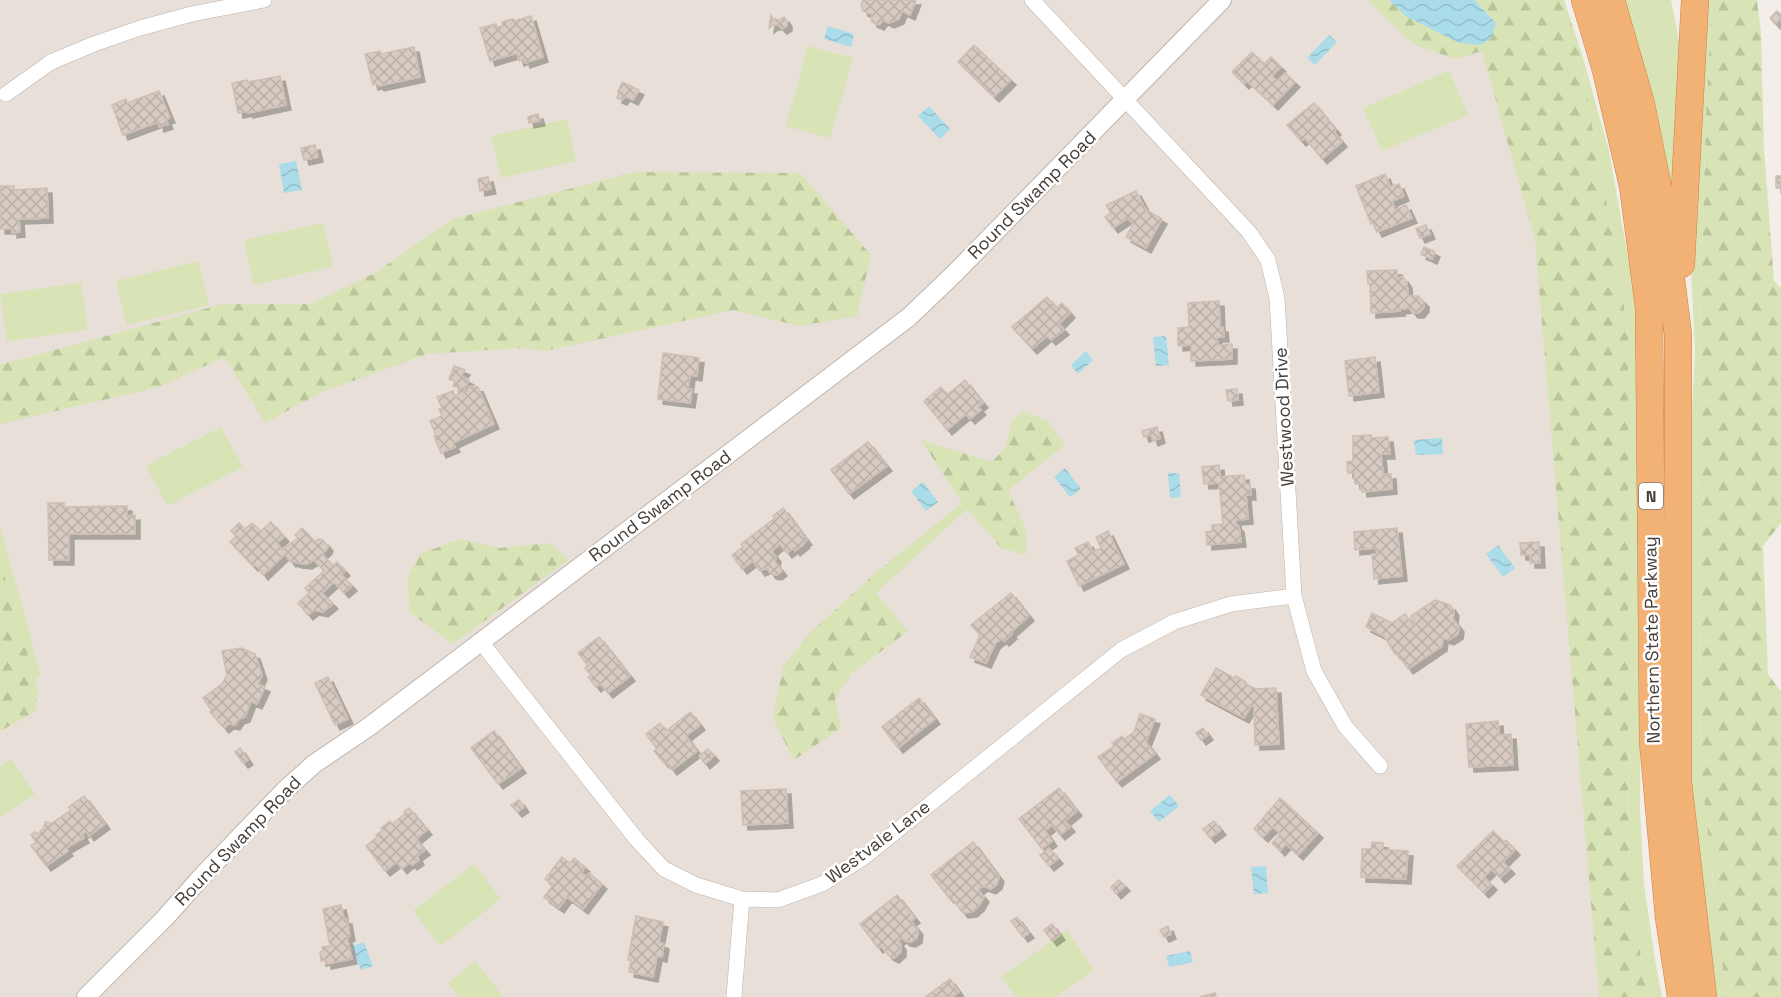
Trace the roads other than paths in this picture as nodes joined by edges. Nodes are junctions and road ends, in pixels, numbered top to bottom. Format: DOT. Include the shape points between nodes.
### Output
graph roads {
  1 [pos="264,0"];
  2 [pos="1032,0"];
  3 [pos="1222,0"];
  4 [pos="1585,0"];
  5 [pos="1611,0"];
  6 [pos="1695,0"];
  7 [pos="6,94"];
  8 [pos="1126,99"];
  9 [pos="1678,334"];
  10 [pos="1294,596"];
  11 [pos="481,642"];
  12 [pos="1380,766"];
  13 [pos="742,899"];
  14 [pos="734,996"];
  15 [pos="86,997"];
  16 [pos="1681,997"];
  17 [pos="1703,997"];
  1 -- 7 [label="street" via="192,14 94,44 51,62"];
  2 -- 8 [label="street, Westwood Drive"];
  3 -- 8 [label="street, Round Swamp Road"];
  4 -- 16 [label="highway, Northern State Parkway / N" via="1633,186 1650,308 1653,741 1669,918"];
  5 -- 9 [label="highway, Northern State Parkway / N" via="1646,127 1662,208"];
  6 -- 9 [label="highway"];
  8 -- 10 [label="street, Westwood Drive" via="1250,232 1268,260 1277,298"];
  8 -- 11 [label="street, Round Swamp Road" via="909,317"];
  9 -- 17 [label="highway, Northern State Parkway / N" via="1678,782"];
  10 -- 12 [label="street, Westwood Drive" via="1314,672 1345,726"];
  10 -- 13 [label="street, Westvale Lane" via="1231,604 1174,622 1121,650 862,858 822,884 778,900"];
  11 -- 13 [label="street, Westvale Lane" via="664,869 696,885"];
  11 -- 15 [label="street, Round Swamp Road" via="285,790"];
  13 -- 14 [label="street"];
}
